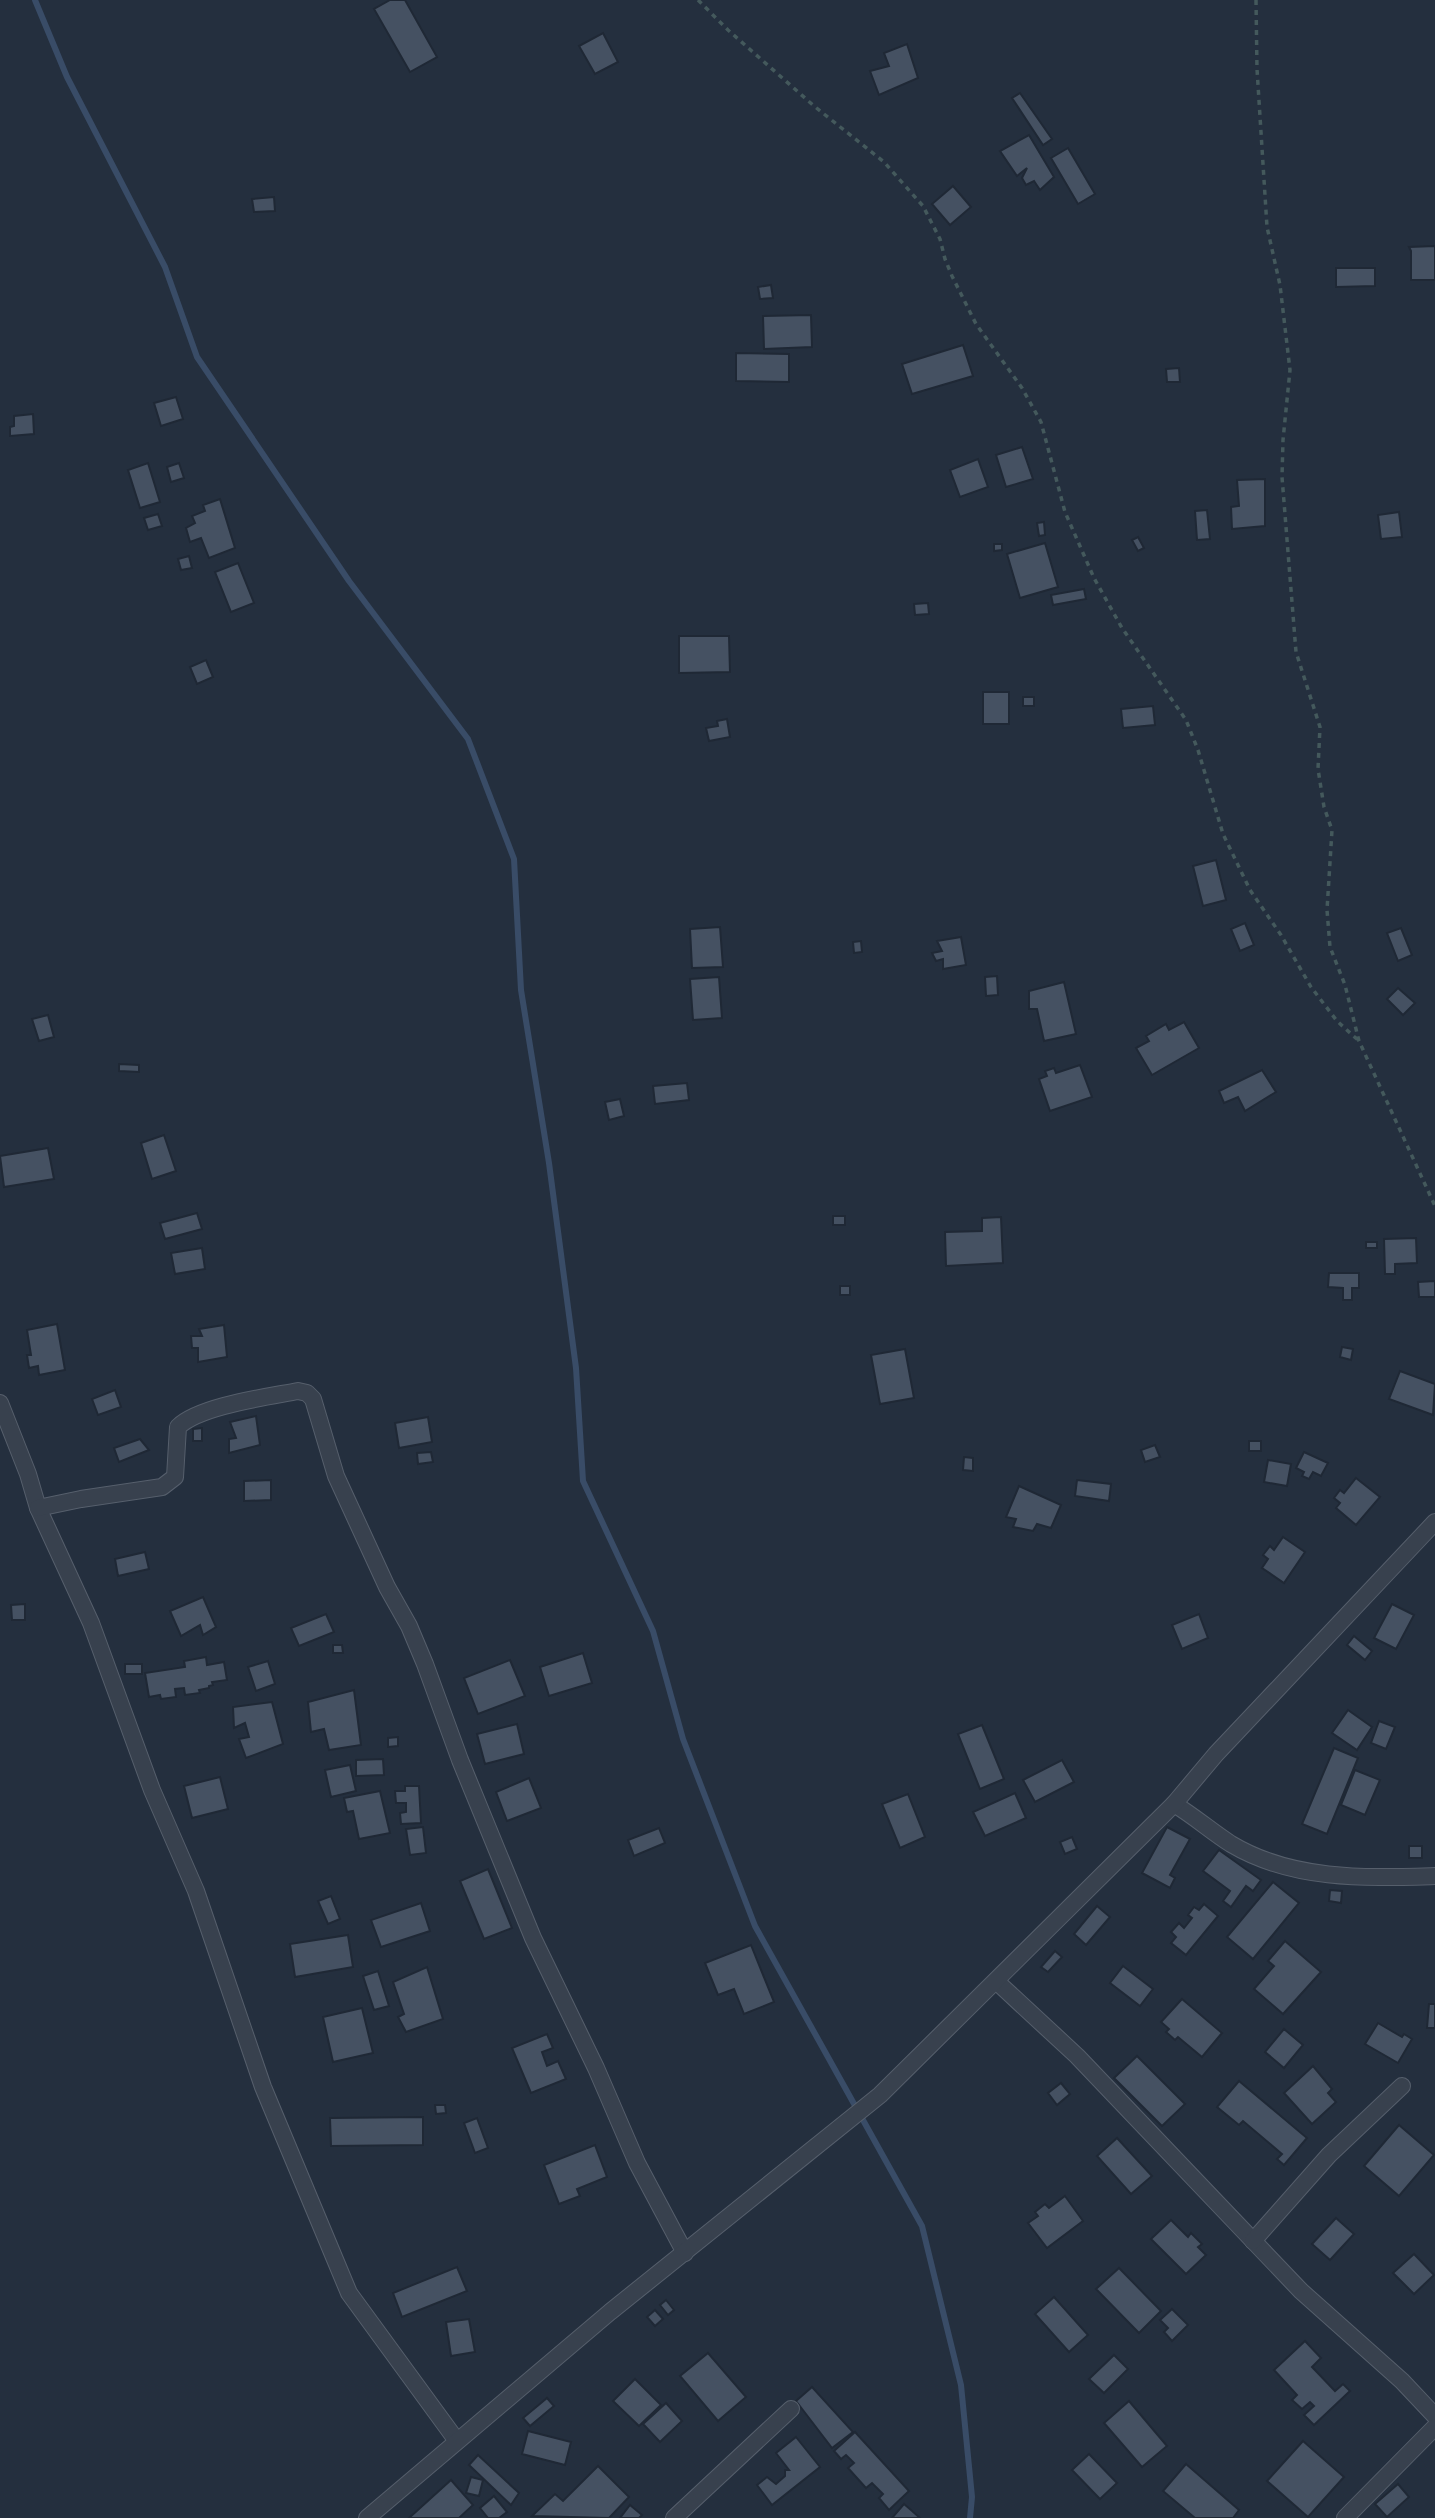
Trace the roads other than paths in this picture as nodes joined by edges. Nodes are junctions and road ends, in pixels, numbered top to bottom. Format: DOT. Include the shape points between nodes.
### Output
graph roads {
  1 [pos="0,1403"];
  2 [pos="38,1508"];
  3 [pos="1435,1522"];
  4 [pos="1174,1804"];
  5 [pos="1435,1876"];
  6 [pos="996,1981"];
  7 [pos="1402,2086"];
  8 [pos="1253,2241"];
  9 [pos="685,2253"];
  10 [pos="791,2409"];
  11 [pos="1435,2416"];
  12 [pos="1435,2427"];
  13 [pos="457,2441"];
  14 [pos="367,2518"];
  15 [pos="674,2518"];
  16 [pos="1345,2518"];
  1 -- 2 [label="street"];
  2 -- 9 [label="street" via="162,1487 175,1477 178,1427 208,1410 298,1391 313,1399 336,1476 409,1626 533,1938 637,2163"];
  2 -- 13 [label="street" via="90,1623 152,1790 196,1891 263,2087 349,2293"];
  3 -- 4 [label="street"];
  4 -- 5 [label="street" via="1231,1844 1265,1860 1312,1873 1363,1878"];
  4 -- 6 [label="street"];
  6 -- 8 [label="street" via="1077,2056"];
  6 -- 9 [label="street" via="880,2095"];
  7 -- 8 [label="street" via="1329,2155"];
  8 -- 11 [label="street"];
  9 -- 13 [label="street"];
  10 -- 15 [label="street"];
  12 -- 16 [label="street"];
  13 -- 14 [label="street"];
}
